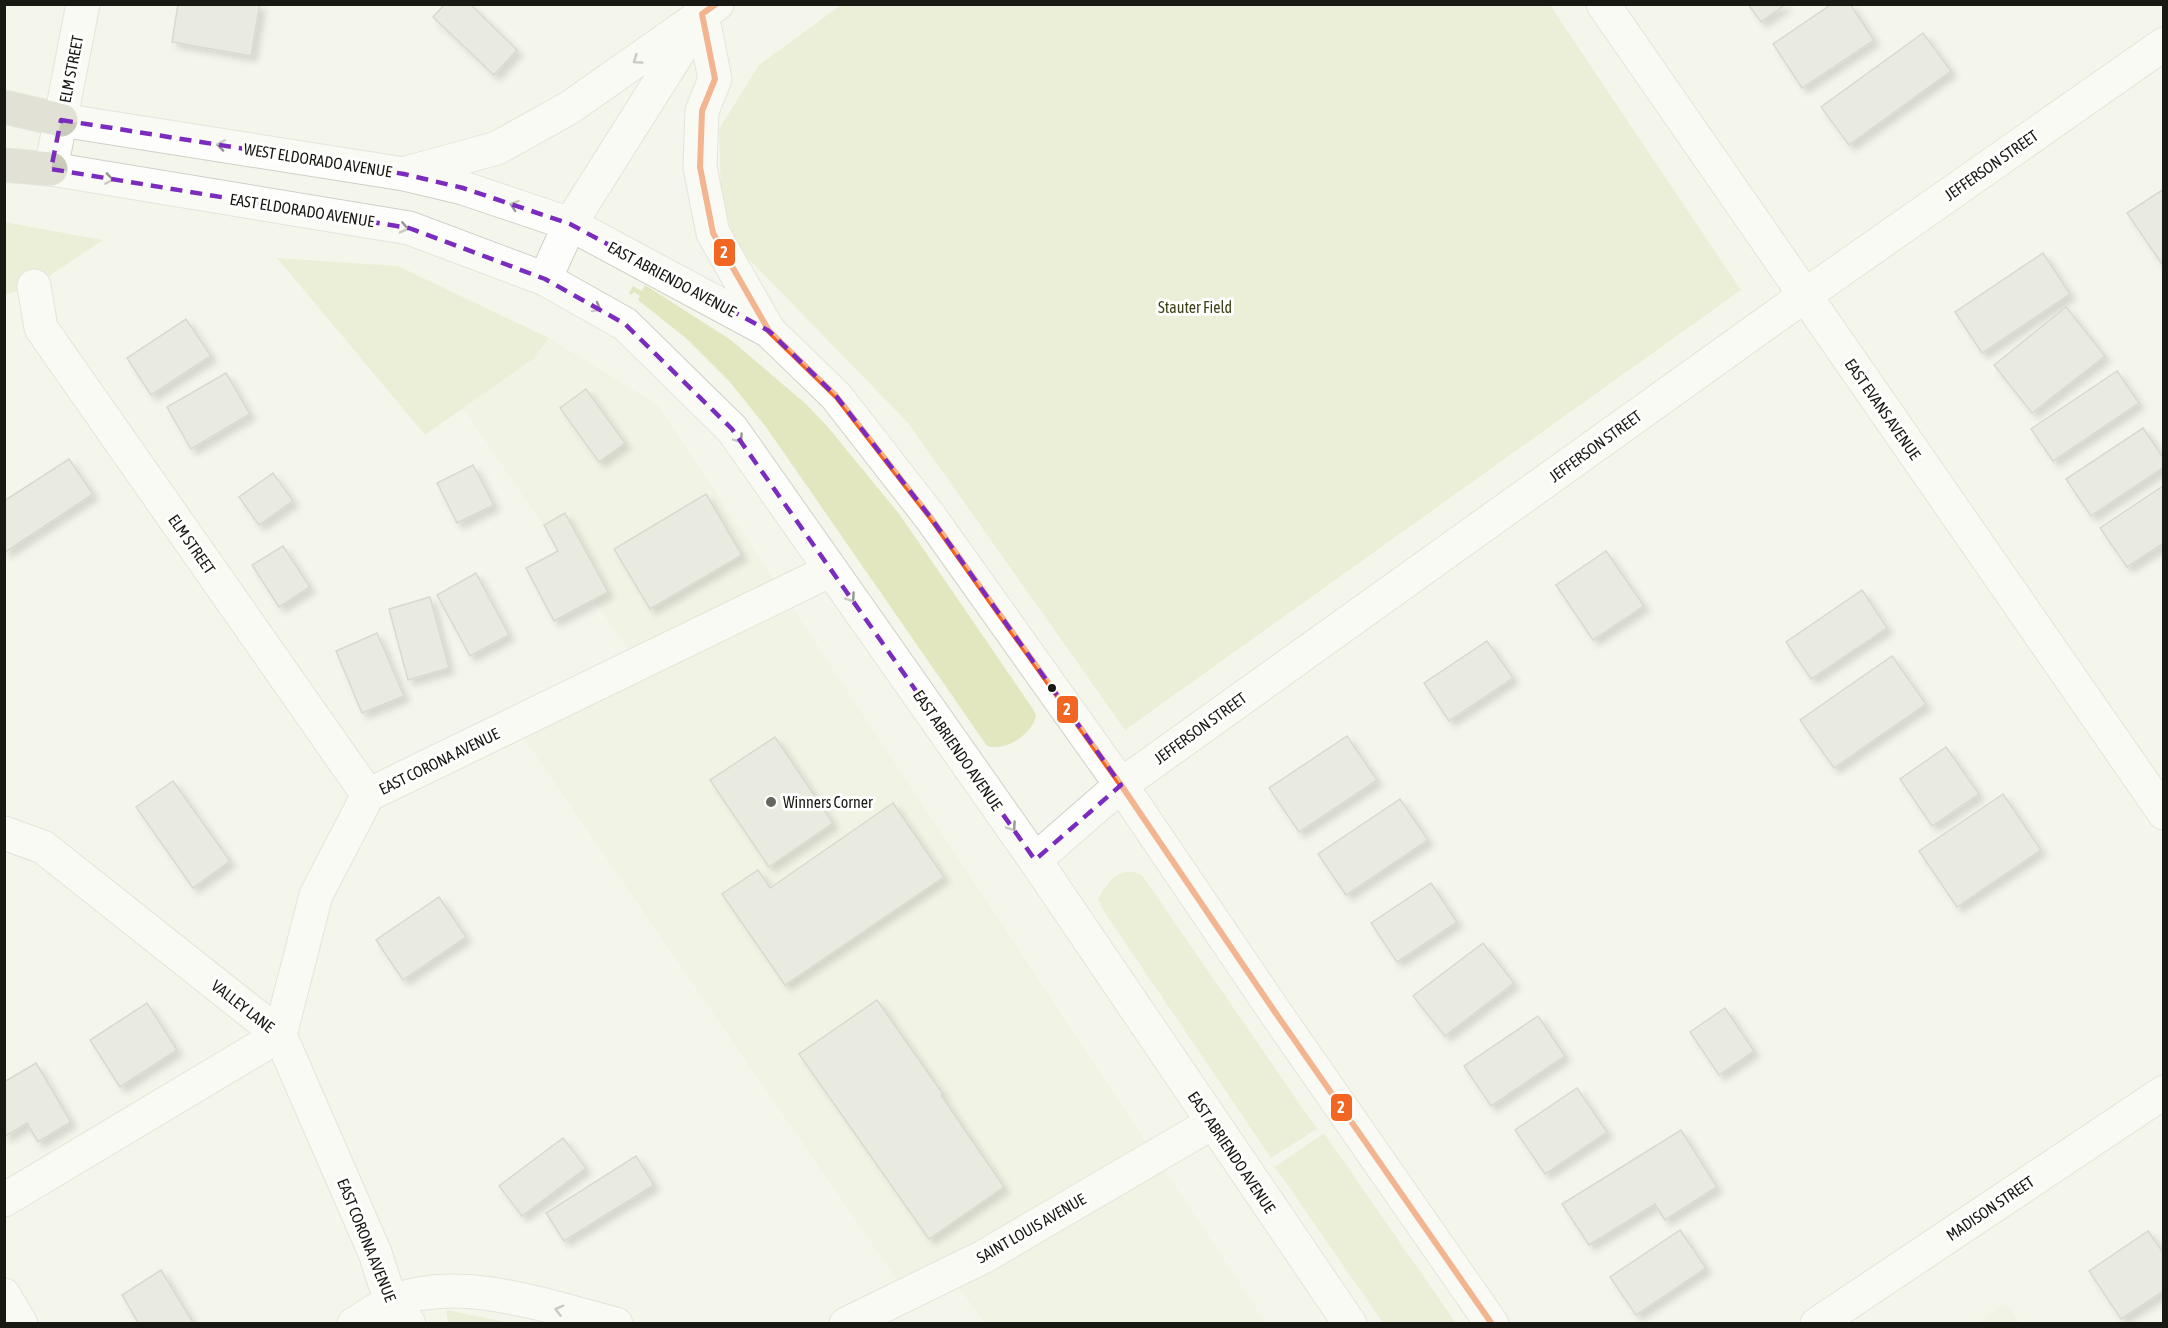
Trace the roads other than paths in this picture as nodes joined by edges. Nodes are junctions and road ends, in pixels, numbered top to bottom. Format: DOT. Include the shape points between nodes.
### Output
graph roads {
  1 [pos="83,4"];
  2 [pos="1603,4"];
  3 [pos="707,8"];
  4 [pos="2163,44"];
  5 [pos="4,107"];
  6 [pos="61,120"];
  7 [pos="4,165"];
  8 [pos="51,169"];
  9 [pos="404,174"];
  10 [pos="570,224"];
  11 [pos="545,279"];
  12 [pos="34,286"];
  13 [pos="1804,296"];
  14 [pos="769,331"];
  15 [pos="831,570"];
  16 [pos="1121,785"];
  17 [pos="368,795"];
  18 [pos="2163,813"];
  19 [pos="4,833"];
  20 [pos="1035,860"];
  21 [pos="280,1035"];
  22 [pos="2163,1092"];
  23 [pos="1212,1123"];
  24 [pos="4,1200"];
  25 [pos="4,1295"];
  26 [pos="400,1313"];
  27 [pos="21,1323"];
  28 [pos="354,1323"];
  29 [pos="616,1323"];
  30 [pos="846,1323"];
  31 [pos="1350,1323"];
  32 [pos="1492,1323"];
  33 [pos="1817,1323"];
  1 -- 6 [label="street, ELM STREET"];
  2 -- 13 [label="street, EAST EVANS AVENUE"];
  3 -- 9 [label="street, one-way" via="569,108 497,148"];
  3 -- 10 [label="street"];
  3 -- 14 [label="street" via="715,79 702,111 700,167 713,233"];
  4 -- 13 [label="street, JEFFERSON STREET"];
  5 -- 6 [label="highway"];
  6 -- 8 [label="street, ELM STREET"];
  9 -- 6 [label="street, WEST ELDORADO AVENUE, one-way"];
  7 -- 8 [label="highway"];
  8 -- 11 [label="street, EAST ELDORADO AVENUE, one-way" via="409,228"];
  10 -- 9 [label="street, WEST ELDORADO AVENUE, one-way" via="463,188"];
  10 -- 11 [label="street"];
  10 -- 14 [label="street, EAST ABRIENDO AVENUE"];
  11 -- 15 [label="street, EAST ABRIENDO AVENUE, one-way" via="625,324 732,429"];
  12 -- 17 [label="street, ELM STREET" via="41,328"];
  13 -- 16 [label="street, JEFFERSON STREET"];
  13 -- 18 [label="street, EAST EVANS AVENUE"];
  14 -- 16 [label="street, EAST ABRIENDO AVENUE" via="836,396 931,518"];
  15 -- 17 [label="street, EAST CORONA AVENUE"];
  15 -- 20 [label="street, EAST ABRIENDO AVENUE, one-way"];
  16 -- 20 [label="street, JEFFERSON STREET"];
  16 -- 32 [label="street, EAST ABRIENDO AVENUE"];
  17 -- 21 [label="street, EAST CORONA AVENUE" via="316,895"];
  19 -- 21 [label="street, VALLEY LANE" via="43,847"];
  20 -- 23 [label="street, EAST ABRIENDO AVENUE"];
  21 -- 24 [label="street, VALLEY LANE"];
  21 -- 26 [label="street, EAST CORONA AVENUE"];
  22 -- 33 [label="street, MADISON STREET"];
  23 -- 30 [label="street, SAINT LOUIS AVENUE" via="983,1257"];
  23 -- 31 [label="street, EAST ABRIENDO AVENUE"];
  25 -- 27 [label="street"];
  26 -- 28 [label="street"];
  29 -- 26 [label="street, one-way" via="465,1290 421,1293"];
}
